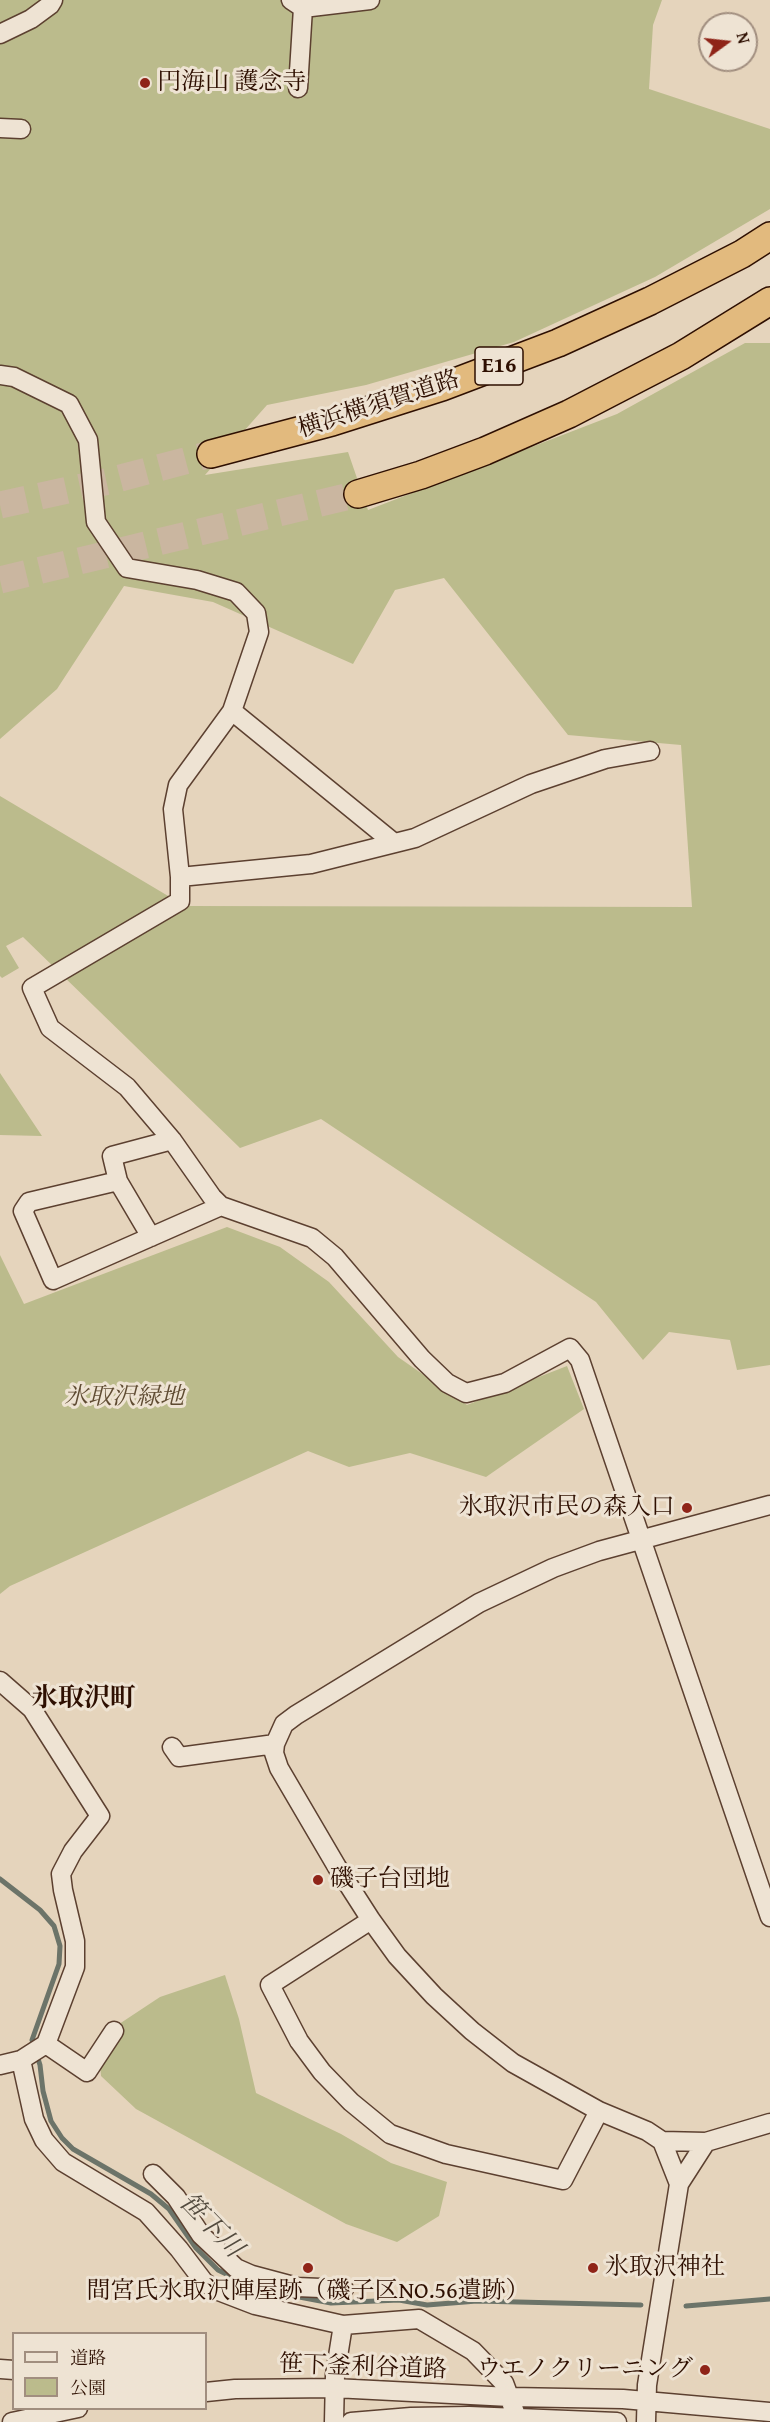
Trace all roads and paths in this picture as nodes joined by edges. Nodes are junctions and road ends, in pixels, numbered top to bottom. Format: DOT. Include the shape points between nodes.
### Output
graph roads {
  1 [pos="53,0"];
  2 [pos="370,0"];
  3 [pos="297,4"];
  4 [pos="0,34"];
  5 [pos="298,88"];
  6 [pos="0,128"];
  7 [pos="21,129"];
  8 [pos="770,236"];
  9 [pos="770,301"];
  10 [pos="0,375"];
  11 [pos="211,454"];
  12 [pos="358,494"];
  13 [pos="232,711"];
  14 [pos="650,751"];
  15 [pos="394,843"];
  16 [pos="180,877"];
  17 [pos="172,1140"];
  18 [pos="118,1181"];
  19 [pos="221,1206"];
  20 [pos="151,1237"];
  21 [pos="770,1504"];
  22 [pos="640,1540"];
  23 [pos="0,1681"];
  24 [pos="275,1744"];
  25 [pos="172,1747"];
  26 [pos="770,1917"];
  27 [pos="371,1920"];
  28 [pos="114,2031"];
  29 [pos="46,2044"];
  30 [pos="21,2060"];
  31 [pos="0,2065"];
  32 [pos="599,2112"];
  33 [pos="770,2123"];
  34 [pos="662,2141"];
  35 [pos="706,2142"];
  36 [pos="153,2174"];
  37 [pos="679,2184"];
  38 [pos="201,2235"];
  39 [pos="179,2249"];
  40 [pos="344,2289"];
  41 [pos="343,2325"];
  42 [pos="334,2388"];
  43 [pos="207,2392"];
  44 [pos="510,2397"];
  45 [pos="646,2402"];
  46 [pos="73,2410"];
  47 [pos="770,2412"];
  48 [pos="517,2418"];
  49 [pos="12,2422"];
  50 [pos="334,2422"];
  51 [pos="351,2422"];
  52 [pos="617,2422"];
  53 [pos="646,2422"];
  1 -- 4 [label="street" via="31,19"];
  2 -- 3 [label="street"];
  3 -- 5 [label="street"];
  6 -- 7 [label="street"];
  8 -- 11 [label="highway, 横浜横須賀道路 / E16" via="651,301 558,343 332,423"];
  9 -- 12 [label="highway" via="681,356 569,414 475,455"];
  10 -- 13 [label="street" via="14,377 69,404 88,440 96,522 127,568 197,580 236,592 256,613 259,632"];
  13 -- 15 [label="street"];
  13 -- 16 [label="street" via="178,785 173,809"];
  14 -- 15 [label="street" via="605,759 531,784 415,838"];
  15 -- 16 [label="street" via="311,864"];
  16 -- 17 [label="street" via="180,902 32,988 50,1028 127,1087"];
  17 -- 18 [label="street" via="112,1156"];
  17 -- 19 [label="street"];
  18 -- 20 [label="street"];
  18 -- 20 [label="street" via="29,1202 22,1210 53,1280"];
  19 -- 20 [label="street"];
  19 -- 22 [label="street" via="312,1238 335,1257 422,1359 447,1383 466,1393 504,1383 570,1348 580,1359"];
  21 -- 22 [label="street"];
  22 -- 24 [label="street" via="552,1568 479,1603 296,1715 284,1724"];
  22 -- 26 [label="street"];
  23 -- 29 [label="street" via="32,1709 100,1816 73,1851 62,1874 75,1941 75,1967"];
  24 -- 25 [label="street" via="178,1757"];
  24 -- 27 [label="street" via="279,1768"];
  27 -- 32 [label="street" via="434,1996 472,2031 513,2064"];
  27 -- 32 [label="street" via="270,1985 299,2041 351,2102 390,2134 446,2154 563,2180"];
  28 -- 29 [label="street" via="87,2072"];
  29 -- 30 [label="street"];
  30 -- 31 [label="street"];
  30 -- 39 [label="street" via="34,2119 44,2140 63,2162 146,2212"];
  32 -- 34 [label="street"];
  33 -- 35 [label="street"];
  34 -- 35 [label="street"];
  34 -- 37 [label="street"];
  35 -- 37 [label="street"];
  36 -- 38 [label="street" via="177,2197"];
  37 -- 45 [label="street"];
  38 -- 39 [label="street"];
  38 -- 40 [label="street" via="236,2268 252,2275 297,2287"];
  39 -- 41 [label="street" via="204,2282 216,2290 255,2305"];
  41 -- 42 [label="street"];
  41 -- 44 [label="street" via="419,2319 473,2351 504,2383"];
  42 -- 43 [label="street, 笹下釜利谷道路"];
  42 -- 44 [label="street, 笹下釜利谷道路"];
  42 -- 50 [label="street"];
  44 -- 45 [label="street, 笹下釜利谷道路"];
  44 -- 48 [label="street"];
  45 -- 47 [label="street, 笹下釜利谷道路"];
  45 -- 53 [label="street"];
  46 -- 49 [label="street"];
  48 -- 51 [label="street, 笹下釜利谷道路" via="411,2417"];
  48 -- 52 [label="street, 笹下釜利谷道路"];
}
